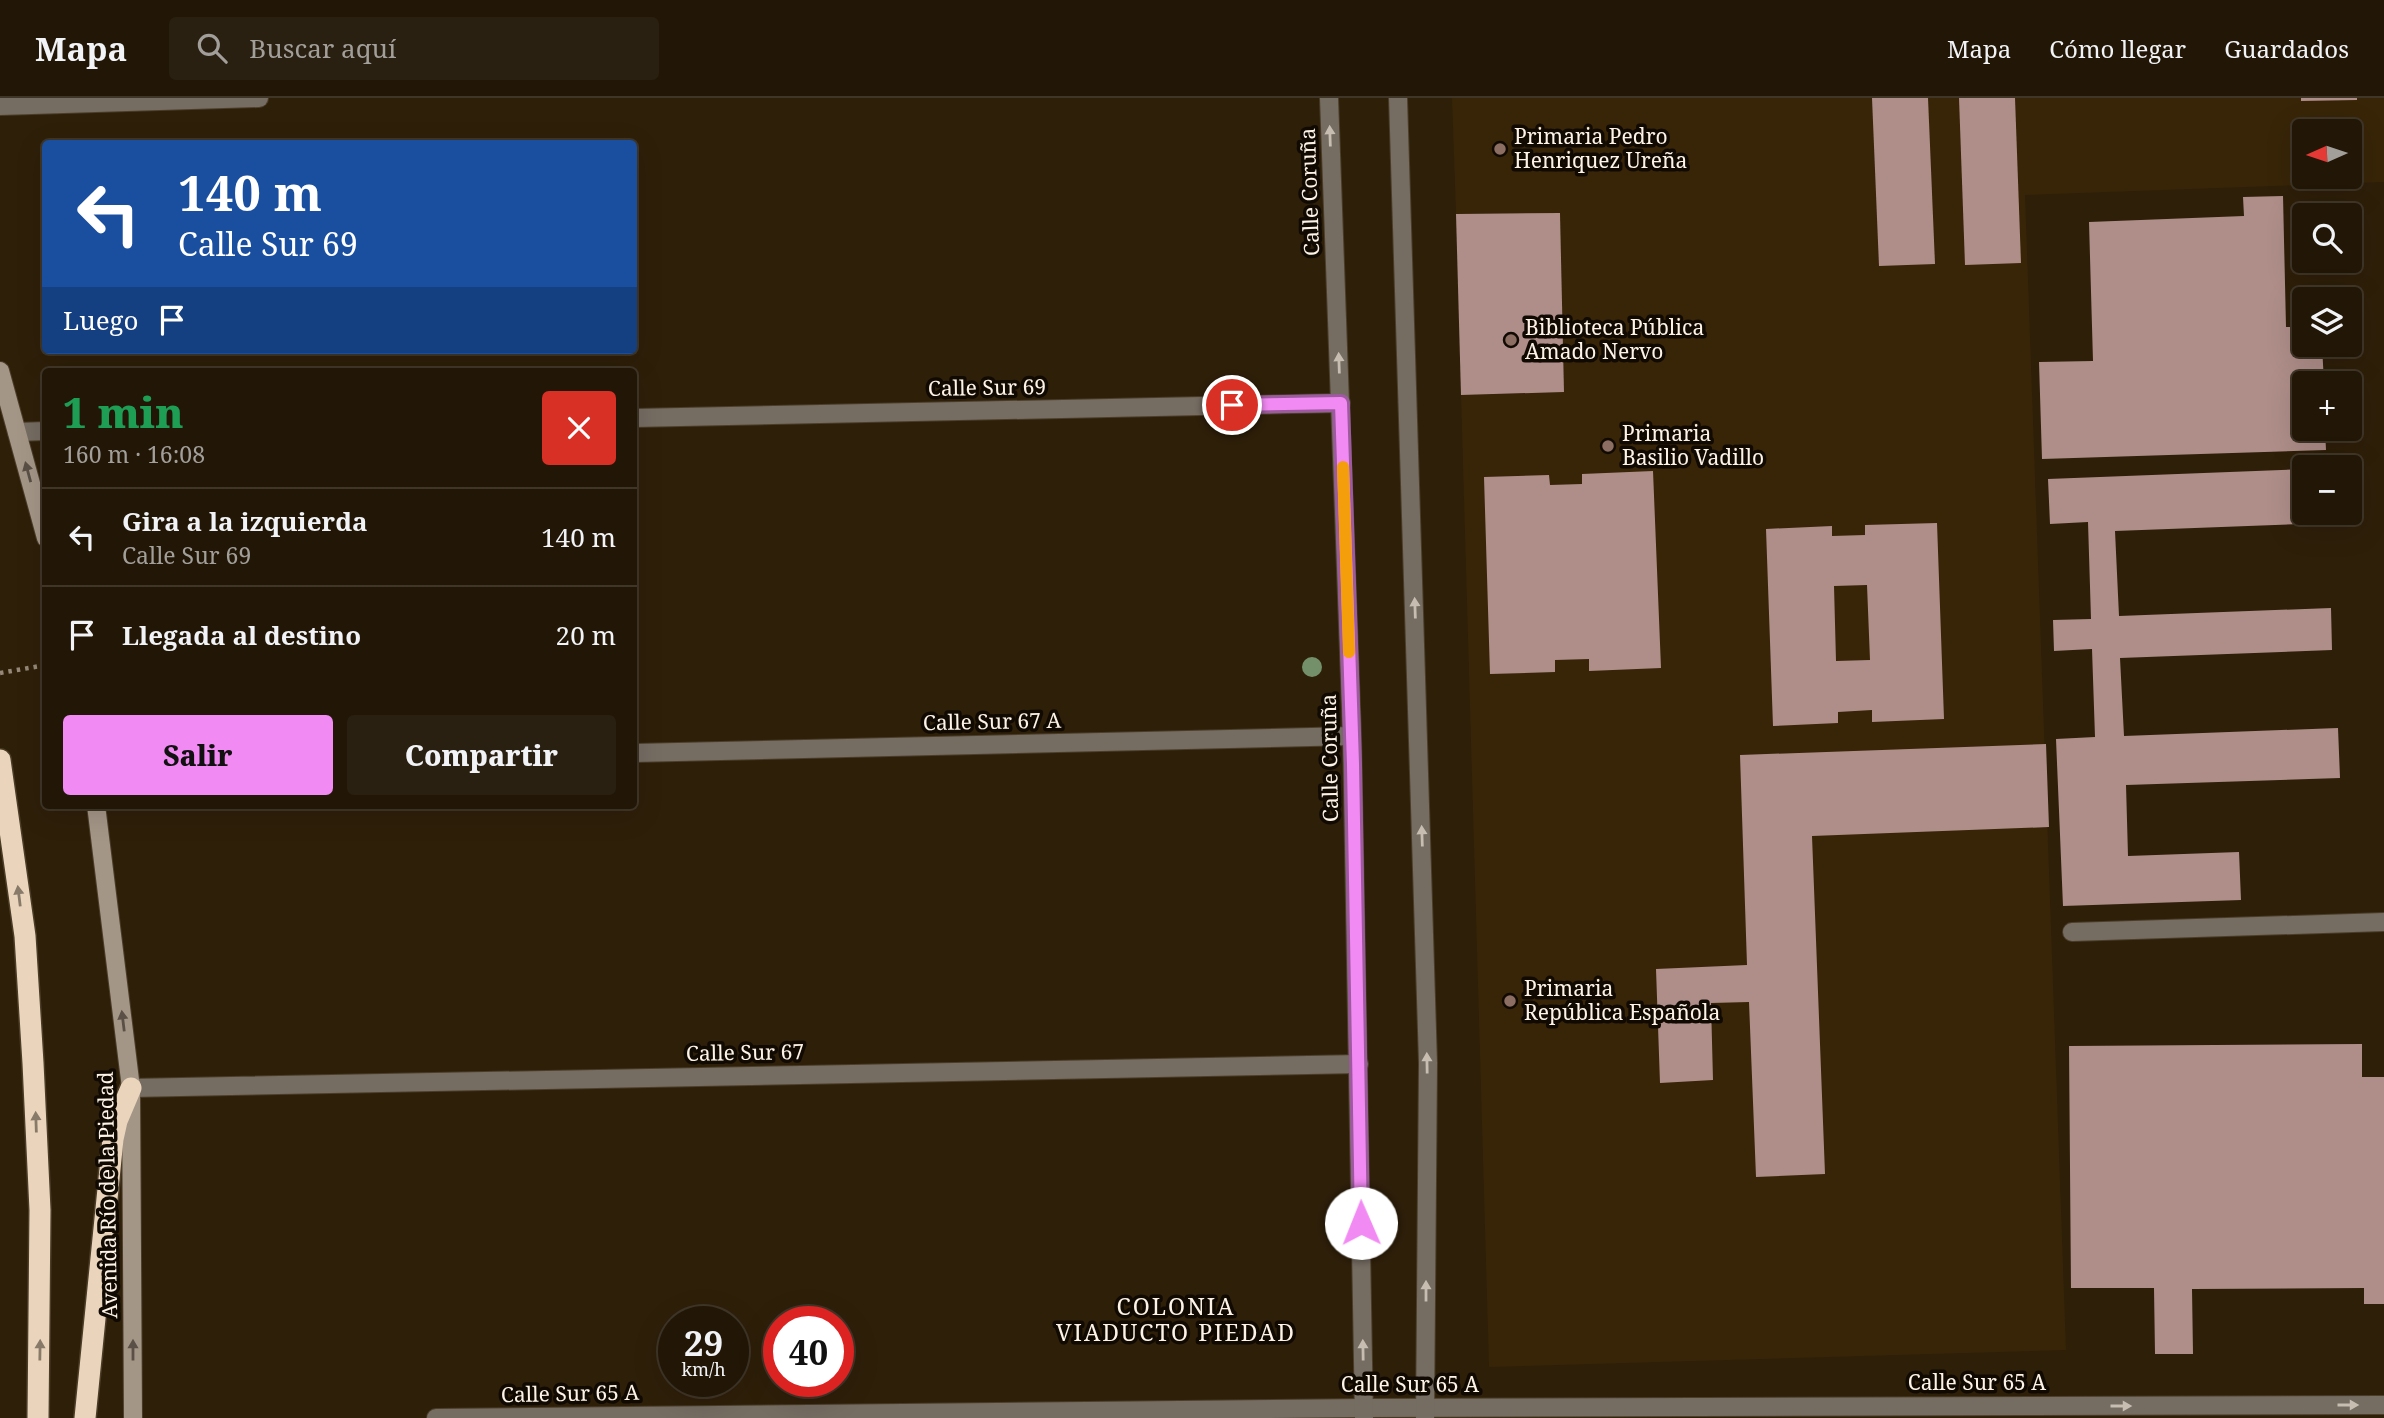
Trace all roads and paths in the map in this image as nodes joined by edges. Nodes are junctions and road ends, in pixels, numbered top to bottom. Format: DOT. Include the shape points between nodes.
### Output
graph roads {
  1 [pos="259,98"];
  2 [pos="1329,98"];
  3 [pos="1398,98"];
  4 [pos="0,106"];
  5 [pos="0,371"];
  6 [pos="1341,403"];
  7 [pos="637,418"];
  8 [pos="42,431"];
  9 [pos="17,432"];
  10 [pos="42,523"];
  11 [pos="42,666"];
  12 [pos="0,673"];
  13 [pos="1352,736"];
  14 [pos="637,753"];
  15 [pos="0,760"];
  16 [pos="96,809"];
  17 [pos="2384,922"];
  18 [pos="2072,932"];
  19 [pos="1359,1064"];
  20 [pos="131,1088"];
  21 [pos="2384,1405"];
  22 [pos="1364,1413"];
  23 [pos="1425,1413"];
  24 [pos="38,1418"];
  25 [pos="85,1418"];
  26 [pos="133,1418"];
  27 [pos="436,1418"];
  1 -- 4 [label="street"];
  6 -- 2 [label="street, Calle Coruña, one-way"];
  23 -- 3 [label="street, one-way" via="1428,1063"];
  5 -- 9 [label="main road"];
  6 -- 7 [label="street, Calle Sur 69"];
  6 -- 13 [label="street, Calle Coruña"];
  8 -- 9 [label="street"];
  10 -- 9 [label="main road, one-way"];
  11 -- 12 [label="path"];
  13 -- 14 [label="street, Calle Sur 67 A"];
  13 -- 19 [label="street, Calle Coruña"];
  24 -- 15 [label="highway, one-way" via="40,1210 33,1063 25,936"];
  20 -- 16 [label="main road, Avenida Río de la Piedad, one-way"];
  17 -- 18 [label="street"];
  19 -- 20 [label="street, Calle Sur 67"];
  22 -- 19 [label="street, Calle Coruña, one-way"];
  20 -- 25 [label="highway" via="113,1139"];
  26 -- 20 [label="main road, Avenida Río de la Piedad, one-way"];
  23 -- 21 [label="street, Calle Sur 65 A, one-way"];
  22 -- 23 [label="street, Calle Sur 65 A"];
  22 -- 27 [label="street, Calle Sur 65 A"];
}
